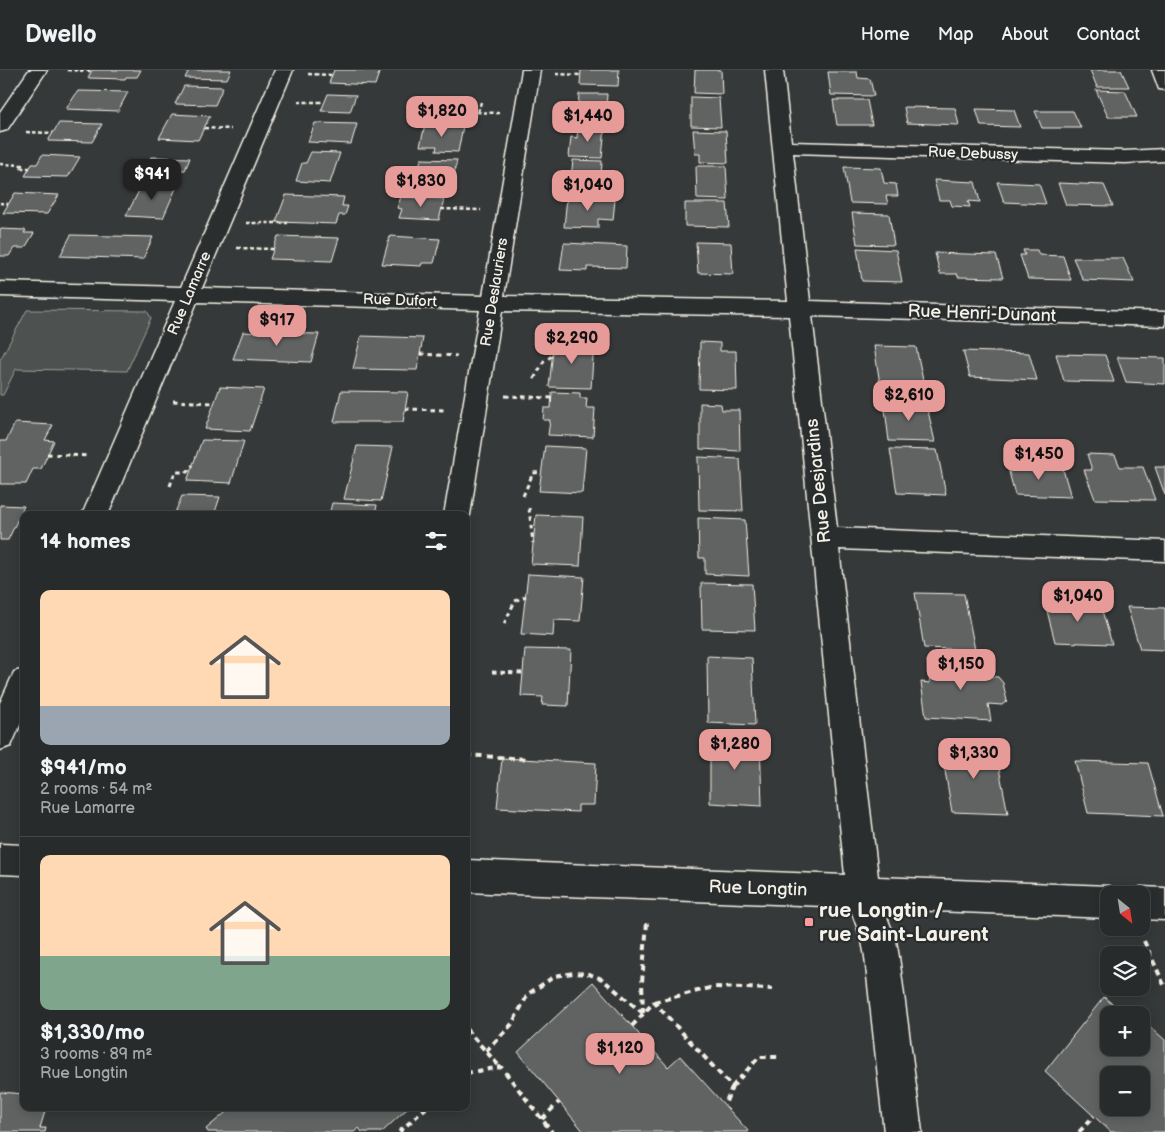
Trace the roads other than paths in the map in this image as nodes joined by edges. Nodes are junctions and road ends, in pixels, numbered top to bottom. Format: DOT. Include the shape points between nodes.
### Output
graph roads {
  1 [pos="38,70"];
  2 [pos="531,70"];
  3 [pos="774,70"];
  4 [pos="1161,70"];
  5 [pos="292,72"];
  6 [pos="1165,85"];
  7 [pos="0,126"];
  8 [pos="782,147"];
  9 [pos="1165,155"];
  10 [pos="0,289"];
  11 [pos="189,294"];
  12 [pos="492,303"];
  13 [pos="800,309"];
  14 [pos="1165,318"];
  15 [pos="96,511"];
  16 [pos="458,511"];
  17 [pos="824,538"];
  18 [pos="1165,551"];
  19 [pos="20,690"];
  20 [pos="0,737"];
  21 [pos="0,859"];
  22 [pos="20,860"];
  23 [pos="470,876"];
  24 [pos="864,892"];
  25 [pos="1100,902"];
  26 [pos="1150,903"];
  27 [pos="1165,904"];
  28 [pos="903,1132"];
  1 -- 7 [label="street"];
  2 -- 12 [label="street, Rue Deslauriers"];
  3 -- 8 [label="street, Rue Desjardins"];
  4 -- 6 [label="street"];
  5 -- 11 [label="street, Rue Lamarre" via="219,222"];
  8 -- 9 [label="street, Rue Debussy" via="1125,157"];
  8 -- 13 [label="street, Rue Desjardins"];
  10 -- 11 [label="street, Rue Dufort"];
  11 -- 12 [label="street, Rue Dufort"];
  11 -- 15 [label="street, Rue Lamarre"];
  12 -- 13 [label="street, Rue Dufort"];
  12 -- 16 [label="street, Rue Deslauriers"];
  13 -- 14 [label="street, Rue Henri-Dunant"];
  13 -- 17 [label="street, Rue Desjardins"];
  17 -- 18 [label="street"];
  17 -- 24 [label="street, Rue Desjardins"];
  19 -- 20 [label="street"];
  21 -- 22 [label="street"];
  23 -- 24 [label="street, Rue Longtin"];
  24 -- 25 [label="street, Rue Longtin"];
  24 -- 28 [label="street, Rue Desjardins" via="869,917 879,941"];
  26 -- 27 [label="street"];
}
